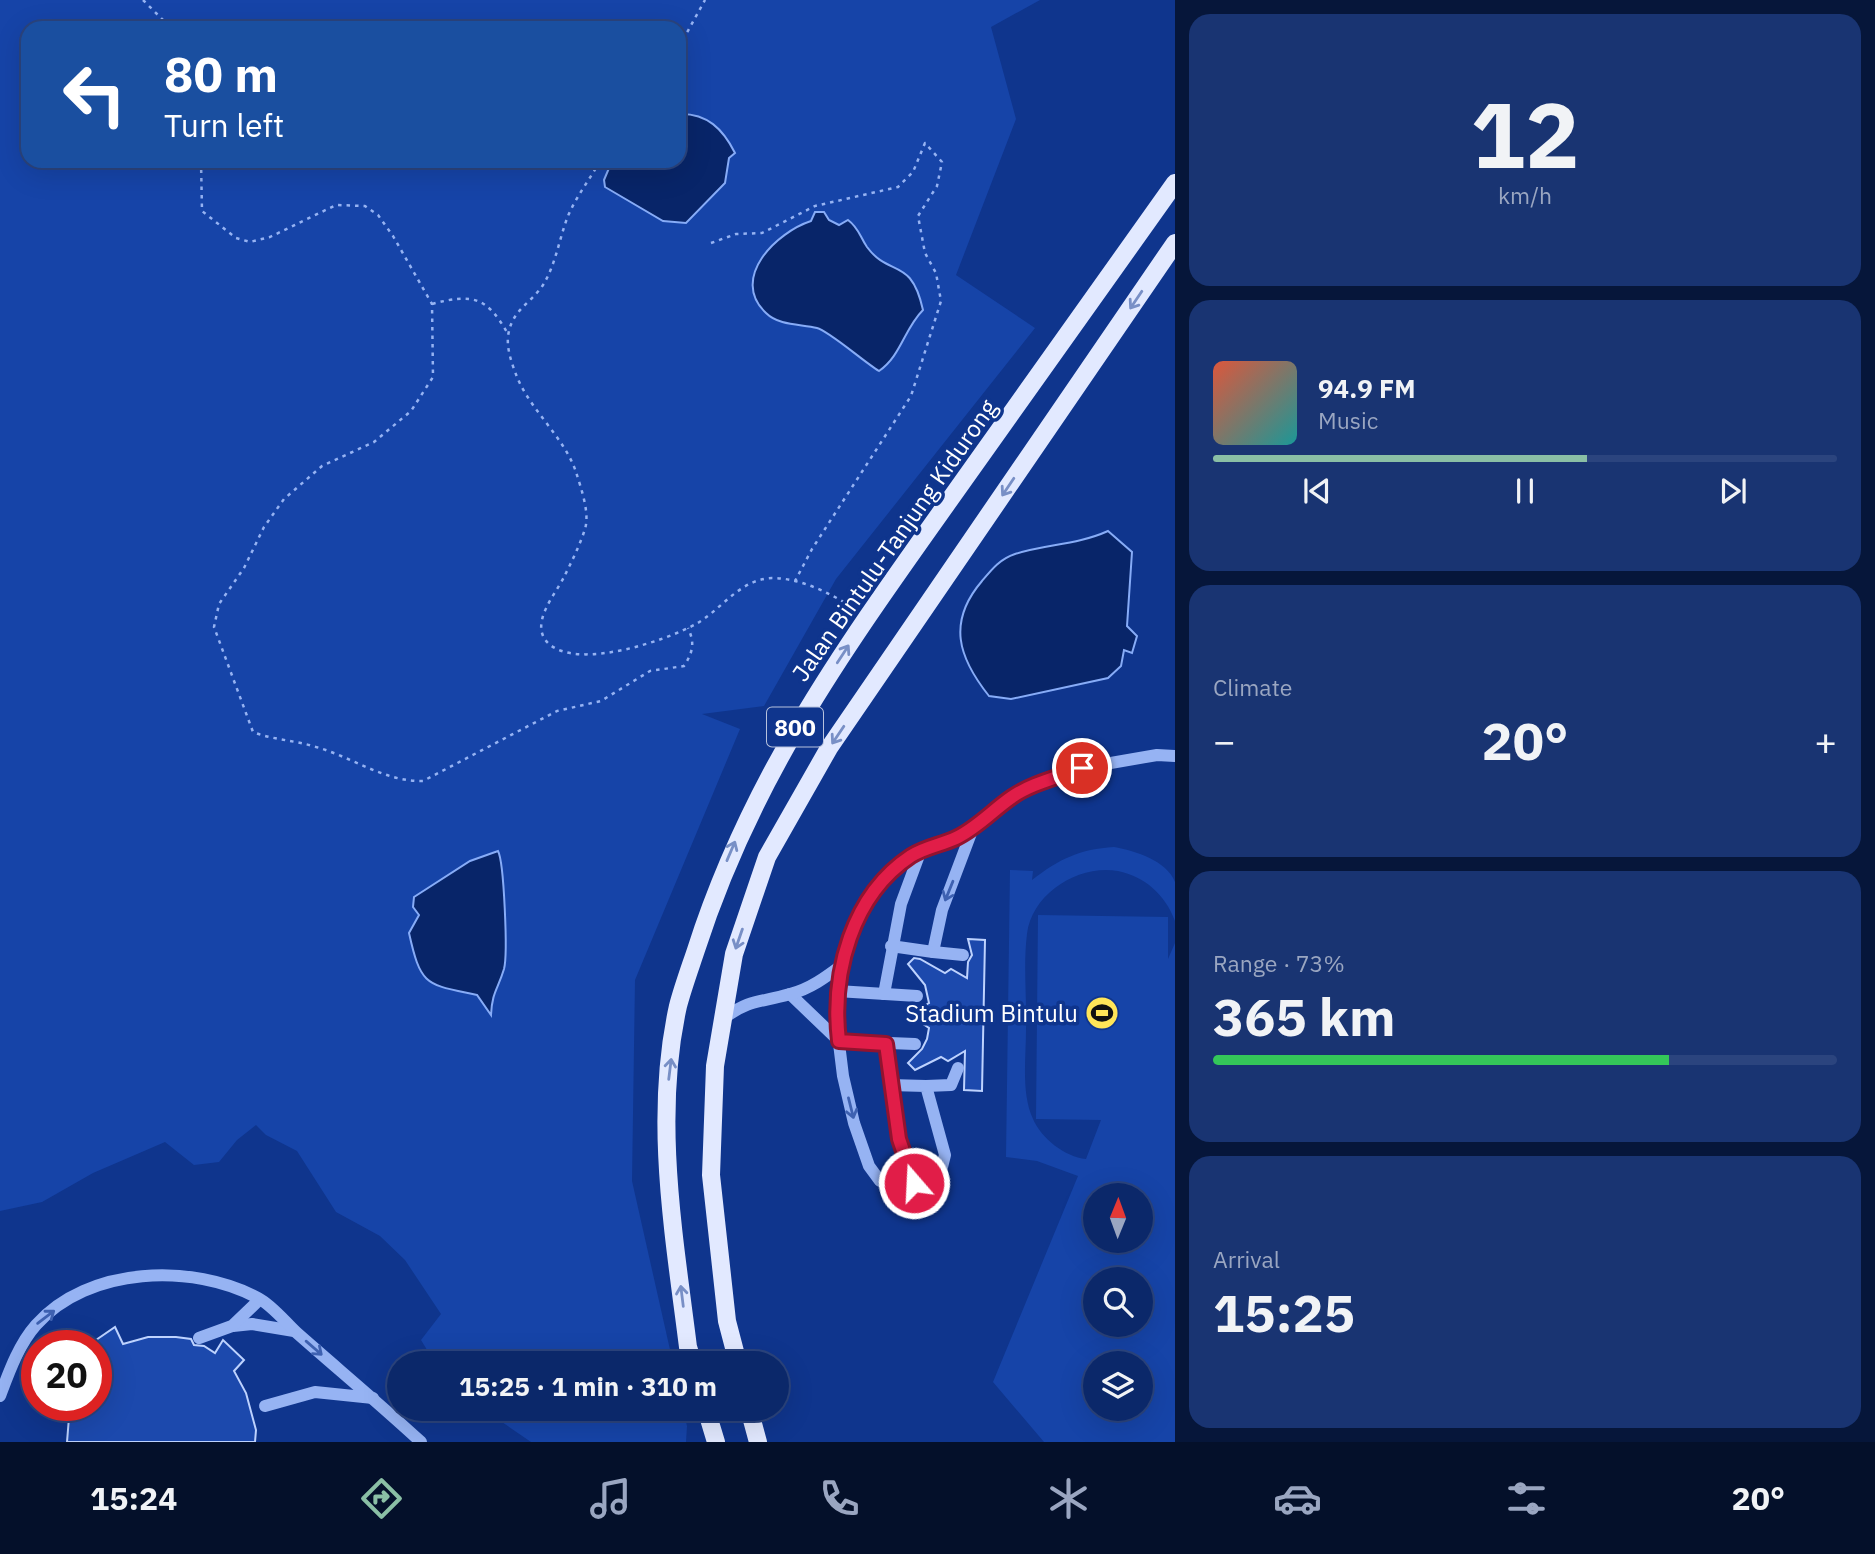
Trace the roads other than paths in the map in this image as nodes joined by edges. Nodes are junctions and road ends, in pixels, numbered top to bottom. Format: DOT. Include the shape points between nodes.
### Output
graph roads {
  1 [pos="1175,183"];
  2 [pos="1175,243"];
  3 [pos="1175,756"];
  4 [pos="973,828"];
  5 [pos="920,850"];
  6 [pos="891,946"];
  7 [pos="933,952"];
  8 [pos="963,955"];
  9 [pos="842,965"];
  10 [pos="838,991"];
  11 [pos="790,994"];
  12 [pos="884,994"];
  13 [pos="916,996"];
  14 [pos="724,1018"];
  15 [pos="839,1041"];
  16 [pos="886,1044"];
  17 [pos="915,1044"];
  18 [pos="958,1068"];
  19 [pos="890,1085"];
  20 [pos="926,1086"];
  21 [pos="914,1183"];
  22 [pos="256,1303"];
  23 [pos="232,1326"];
  24 [pos="295,1331"];
  25 [pos="199,1338"];
  26 [pos="689,1351"];
  27 [pos="735,1351"];
  28 [pos="5,1365"];
  29 [pos="1,1391"];
  30 [pos="374,1399"];
  31 [pos="265,1406"];
  32 [pos="710,1421"];
  33 [pos="752,1421"];
  34 [pos="421,1442"];
  35 [pos="716,1442"];
  36 [pos="758,1442"];
  26 -- 1 [label="main road, Jalan Bintulu-Tanjung Kidurong / 800, one-way" via="667,1156 668,1080 678,1006 716,887 789,736 866,617"];
  2 -- 14 [label="main road, 800, one-way" via="829,748 767,857 734,954"];
  3 -- 4 [label="street" via="1082,768 1014,795"];
  4 -- 5 [label="street"];
  4 -- 7 [label="street, one-way" via="942,910"];
  5 -- 6 [label="street"];
  5 -- 9 [label="street" via="876,885 862,906"];
  6 -- 7 [label="street"];
  6 -- 12 [label="street"];
  7 -- 8 [label="street"];
  9 -- 10 [label="street"];
  9 -- 11 [label="street" via="821,981"];
  10 -- 12 [label="street"];
  10 -- 15 [label="street"];
  11 -- 14 [label="street" via="759,999"];
  11 -- 15 [label="street"];
  12 -- 13 [label="street"];
  14 -- 27 [label="main road, 800" via="715,1066 711,1175 727,1321"];
  15 -- 16 [label="street"];
  15 -- 21 [label="street, one-way" via="851,1111 869,1166 880,1181 897,1186"];
  16 -- 17 [label="street"];
  16 -- 19 [label="street"];
  18 -- 20 [label="street" via="951,1085"];
  19 -- 20 [label="street"];
  19 -- 21 [label="street" via="899,1139"];
  20 -- 21 [label="street" via="944,1163 941,1171"];
  22 -- 23 [label="street"];
  23 -- 24 [label="street" via="252,1324"];
  23 -- 25 [label="street"];
  28 -- 24 [label="street, one-way" via="36,1325 77,1294 162,1273 196,1275 236,1288 261,1299"];
  24 -- 30 [label="street, one-way"];
  28 -- 29 [label="street"];
  30 -- 31 [label="street" via="315,1392"];
  30 -- 34 [label="street"];
  32 -- 35 [label="main road"];
  33 -- 36 [label="main road"];
}
